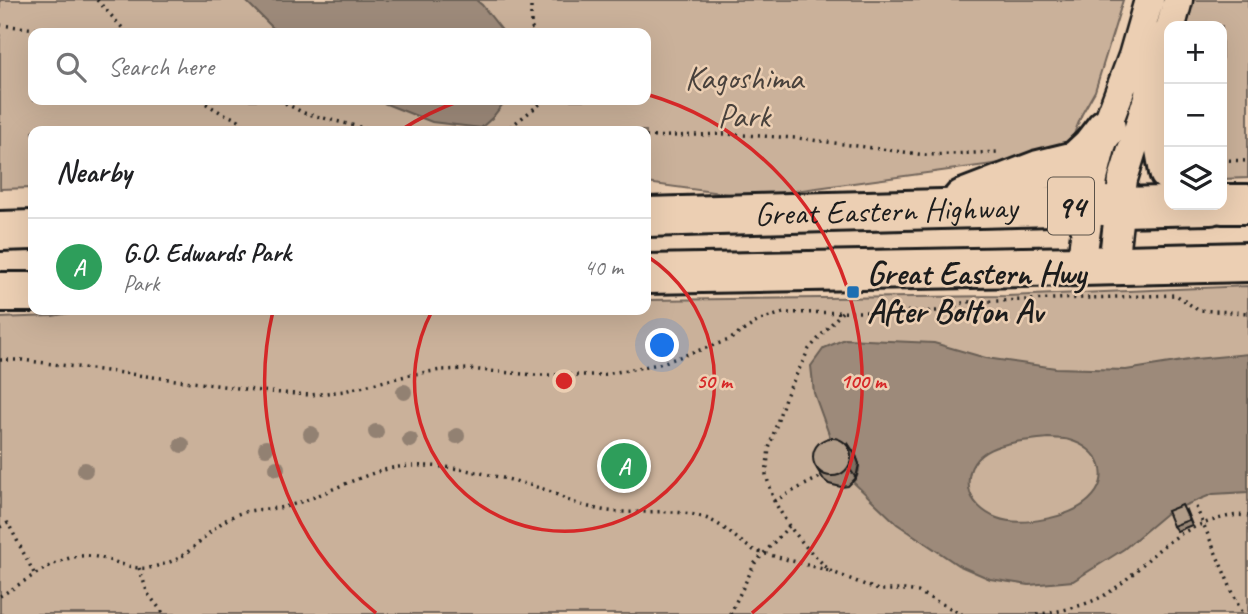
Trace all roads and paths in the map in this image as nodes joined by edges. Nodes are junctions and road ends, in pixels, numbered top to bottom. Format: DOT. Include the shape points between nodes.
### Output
graph roads {
  1 [pos="97,0"];
  2 [pos="531,0"];
  3 [pos="1149,0"];
  4 [pos="1178,0"];
  5 [pos="1172,21"];
  6 [pos="0,25"];
  7 [pos="28,28"];
  8 [pos="122,28"];
  9 [pos="532,28"];
  10 [pos="1164,48"];
  11 [pos="1153,82"];
  12 [pos="208,105"];
  13 [pos="289,105"];
  14 [pos="539,105"];
  15 [pos="244,126"];
  16 [pos="355,126"];
  17 [pos="511,126"];
  18 [pos="1106,128"];
  19 [pos="651,136"];
  20 [pos="1165,147"];
  21 [pos="1003,152"];
  22 [pos="1227,160"];
  23 [pos="1248,161"];
  24 [pos="1227,204"];
  25 [pos="1248,204"];
  26 [pos="1164,205"];
  27 [pos="1104,206"];
  28 [pos="932,210"];
  29 [pos="651,217"];
  30 [pos="28,230"];
  31 [pos="0,231"];
  32 [pos="1248,262"];
  33 [pos="1097,266"];
  34 [pos="651,274"];
  35 [pos="0,292"];
  36 [pos="28,292"];
  37 [pos="842,312"];
  38 [pos="1248,313"];
  39 [pos="0,360"];
  40 [pos="822,475"];
  41 [pos="774,501"];
  42 [pos="1196,507"];
  43 [pos="1248,516"];
  44 [pos="1203,524"];
  45 [pos="789,526"];
  46 [pos="0,527"];
  47 [pos="763,553"];
  48 [pos="139,568"];
  49 [pos="831,571"];
  50 [pos="35,575"];
  51 [pos="0,596"];
  52 [pos="164,614"];
  53 [pos="730,614"];
  54 [pos="962,614"];
  55 [pos="1037,614"];
  56 [pos="1242,614"];
  1 -- 8 [label="path"];
  2 -- 9 [label="path"];
  3 -- 18 [label="street"];
  4 -- 5 [label="street"];
  6 -- 7 [label="path"];
  10 -- 11 [label="street"];
  11 -- 20 [label="highway"];
  11 -- 27 [label="street" via="1123,179"];
  12 -- 15 [label="path"];
  13 -- 16 [label="path"];
  14 -- 17 [label="path"];
  18 -- 27 [label="street" via="1093,179"];
  18 -- 28 [label="highway" via="1076,161"];
  19 -- 21 [label="path" via="797,138 926,155"];
  22 -- 23 [label="path"];
  24 -- 25 [label="highway"];
  26 -- 27 [label="highway, Great Eastern Highway / 94"];
  27 -- 28 [label="highway, Great Eastern Highway / 94"];
  27 -- 33 [label="street"];
  28 -- 29 [label="highway, Great Eastern Highway / 94"];
  30 -- 31 [label="highway"];
  32 -- 33 [label="highway, Great Eastern Highway / 94"];
  33 -- 34 [label="highway, Great Eastern Highway / 94"];
  35 -- 36 [label="highway"];
  37 -- 38 [label="path" via="942,312 965,302 1176,295 1198,310"];
  37 -- 39 [label="path" via="783,313 760,320 729,340 659,364 601,375 441,370 311,396 22,359"];
  37 -- 41 [label="path" via="809,349 785,398 769,448 766,475"];
  40 -- 41 [label="path"];
  41 -- 45 [label="path"];
  42 -- 44 [label="path"];
  43 -- 44 [label="path" via="1226,516"];
  44 -- 55 [label="path" via="1176,537 1095,600"];
  44 -- 56 [label="path"];
  45 -- 47 [label="path"];
  45 -- 49 [label="path"];
  46 -- 50 [label="path" via="8,523"];
  47 -- 48 [label="path" via="701,516 600,510 506,479 428,467 394,468 284,507 240,513 178,559"];
  47 -- 49 [label="path"];
  47 -- 53 [label="path"];
  48 -- 50 [label="path" via="90,556 71,557"];
  48 -- 52 [label="path" via="148,594"];
  49 -- 54 [label="path" via="878,590 918,592"];
  50 -- 51 [label="path"];
}
